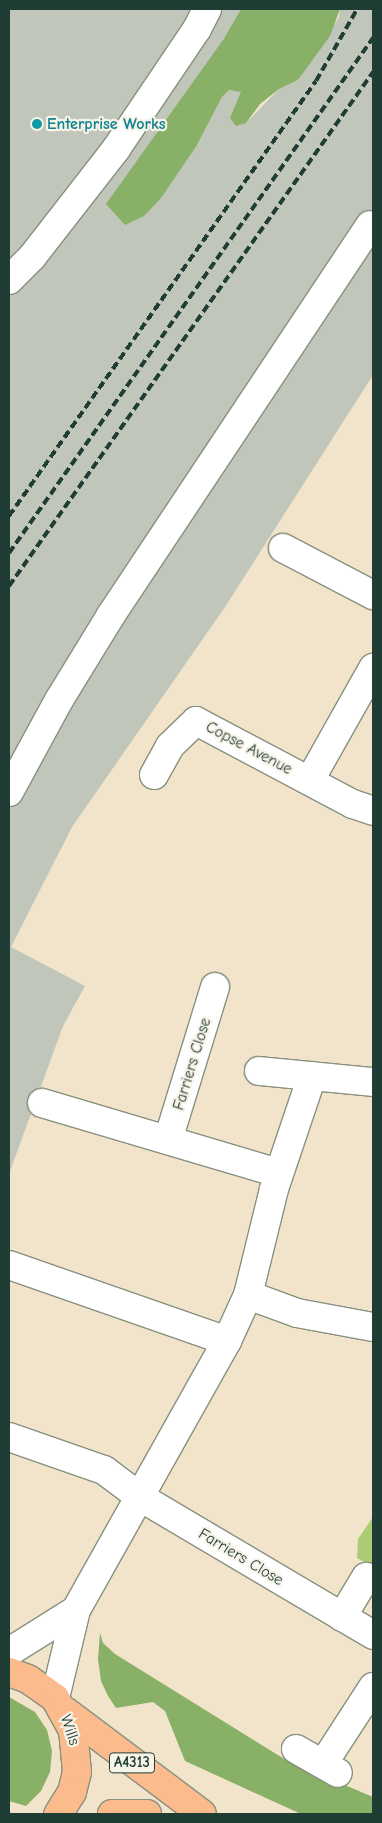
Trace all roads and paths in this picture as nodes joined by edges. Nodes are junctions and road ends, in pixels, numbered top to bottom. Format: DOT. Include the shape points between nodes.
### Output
graph roads {
  1 [pos="206,9"];
  2 [pos="370,225"];
  3 [pos="9,280"];
  4 [pos="283,548"];
  5 [pos="373,595"];
  6 [pos="373,668"];
  7 [pos="154,775"];
  8 [pos="310,780"];
  9 [pos="9,792"];
  10 [pos="373,811"];
  11 [pos="216,987"];
  12 [pos="259,1071"];
  13 [pos="312,1076"];
  14 [pos="373,1082"];
  15 [pos="42,1103"];
  16 [pos="168,1140"];
  17 [pos="279,1173"];
  18 [pos="9,1265"];
  19 [pos="248,1295"];
  20 [pos="373,1327"];
  21 [pos="227,1341"];
  22 [pos="9,1437"];
  23 [pos="140,1497"];
  24 [pos="366,1577"];
  25 [pos="76,1610"];
  26 [pos="342,1617"];
  27 [pos="373,1635"];
  28 [pos="9,1652"];
  29 [pos="9,1672"];
  30 [pos="373,1687"];
  31 [pos="59,1704"];
  32 [pos="296,1749"];
  33 [pos="58,1814"];
  34 [pos="112,1814"];
  35 [pos="148,1814"];
  36 [pos="202,1814"];
  1 -- 3 [label="street" via="197,29 116,149 32,256"];
  2 -- 9 [label="street" via="111,615 59,700"];
  4 -- 5 [label="street"];
  6 -- 8 [label="street, Copse Avenue"];
  7 -- 8 [label="street, Copse Avenue" via="170,746 196,720"];
  8 -- 10 [label="street, Copse Avenue" via="353,804"];
  11 -- 16 [label="street, Farriers Close"];
  12 -- 13 [label="street"];
  13 -- 14 [label="street"];
  13 -- 17 [label="street"];
  15 -- 16 [label="street"];
  16 -- 17 [label="street"];
  17 -- 19 [label="street"];
  18 -- 21 [label="street"];
  19 -- 20 [label="street" via="297,1313"];
  19 -- 21 [label="street"];
  21 -- 23 [label="street"];
  22 -- 23 [label="street, Farriers Close" via="104,1470"];
  23 -- 25 [label="street"];
  23 -- 26 [label="street, Farriers Close"];
  24 -- 26 [label="street"];
  25 -- 28 [label="street"];
  25 -- 31 [label="street"];
  26 -- 27 [label="street, Farriers Close"];
  29 -- 31 [label="main road, Wills / A4313" via="28,1679"];
  30 -- 32 [label="street" via="331,1769"];
  31 -- 33 [label="main road, Wills" via="76,1741 77,1772 72,1792"];
  31 -- 36 [label="main road, A4313"];
  34 -- 35 [label="main road"];
}
